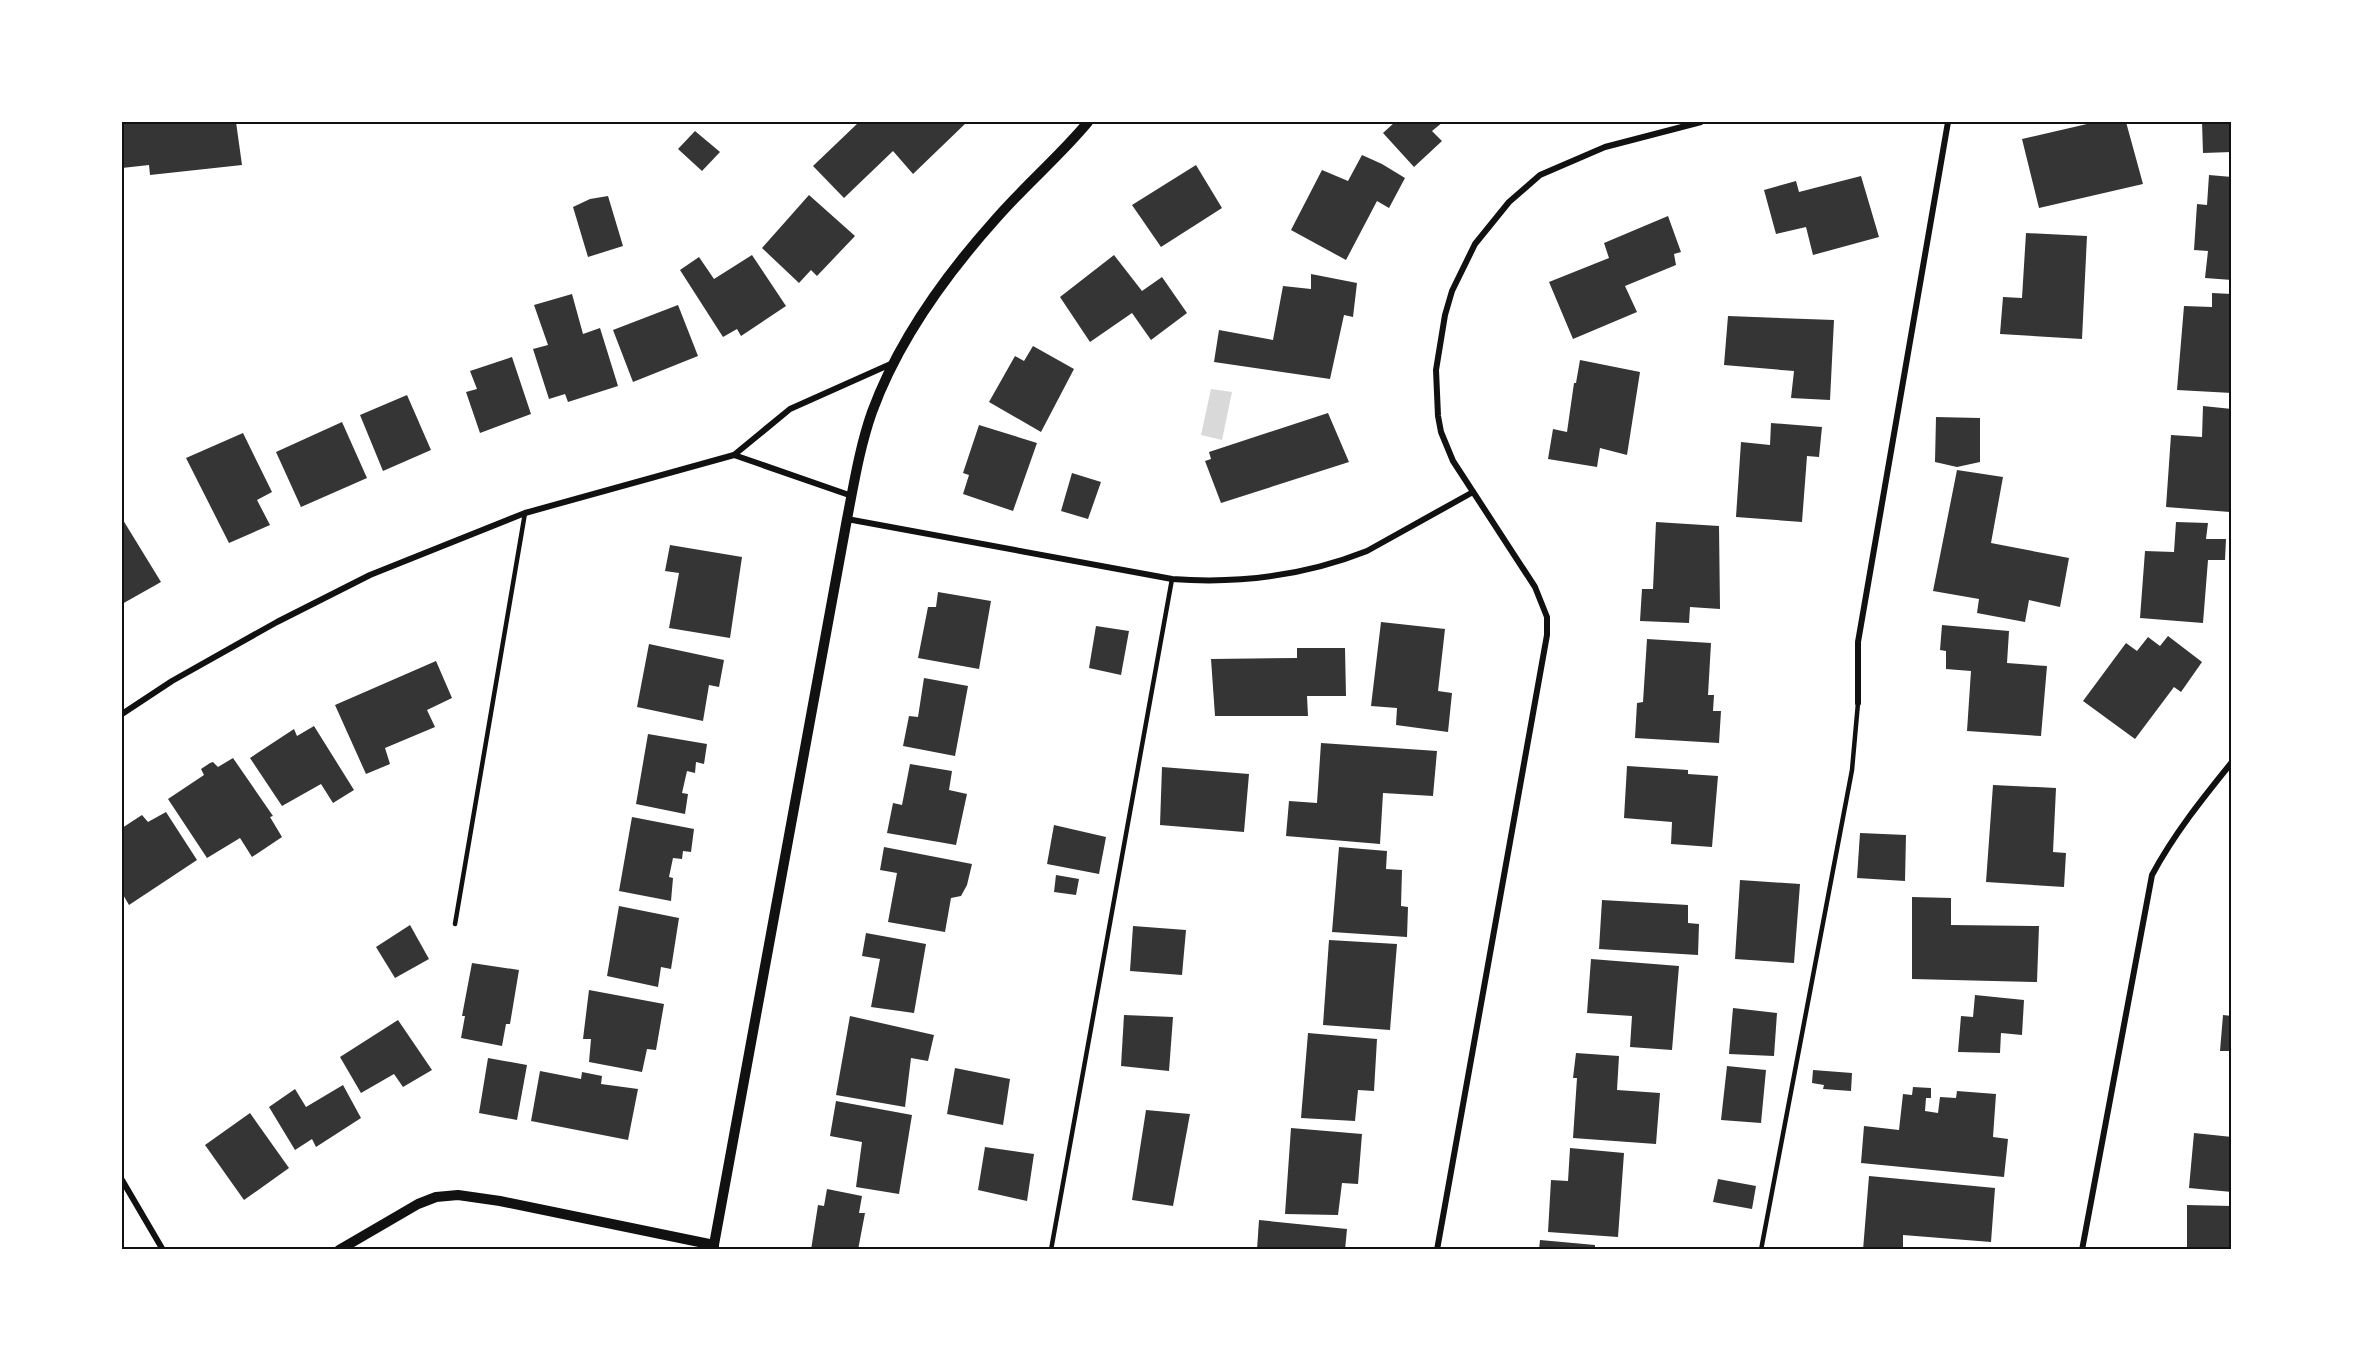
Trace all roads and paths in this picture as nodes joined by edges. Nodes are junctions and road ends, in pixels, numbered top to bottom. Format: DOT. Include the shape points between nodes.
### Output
graph roads {
  1 [pos="1088,122"];
  2 [pos="1701,122"];
  3 [pos="1948,122"];
  4 [pos="894,362"];
  5 [pos="734,455"];
  6 [pos="1473,492"];
  7 [pos="852,496"];
  8 [pos="525,513"];
  9 [pos="847,519"];
  10 [pos="1172,579"];
  11 [pos="1858,703"];
  12 [pos="122,714"];
  13 [pos="2232,762"];
  14 [pos="455,924"];
  15 [pos="122,1180"];
  16 [pos="713,1247"];
  17 [pos="163,1250"];
  18 [pos="339,1250"];
  19 [pos="1051,1250"];
  20 [pos="1437,1250"];
  21 [pos="1761,1250"];
  22 [pos="2082,1250"];
  1 -- 4 [label="street" via="995,220 946,279"];
  2 -- 6 [label="street" via="1605,147 1540,175 1509,202 1475,244 1444,315 1436,370 1441,432"];
  3 -- 11 [label="street" via="1858,642"];
  4 -- 5 [label="street" via="790,409"];
  4 -- 7 [label="street" via="872,412"];
  5 -- 7 [label="street"];
  5 -- 8 [label="street"];
  6 -- 10 [label="street" via="1367,551 1334,562 1244,580"];
  6 -- 20 [label="street" via="1534,587 1547,617 1548,635"];
  7 -- 9 [label="street"];
  8 -- 12 [label="street" via="369,575 172,681"];
  8 -- 14 [label="lane"];
  9 -- 10 [label="street"];
  9 -- 16 [label="street"];
  10 -- 19 [label="lane"];
  11 -- 21 [label="lane" via="1852,770"];
  13 -- 22 [label="street" via="2190,813 2152,875"];
  15 -- 17 [label="street"];
  16 -- 18 [label="street" via="458,1195 418,1204"];
}
